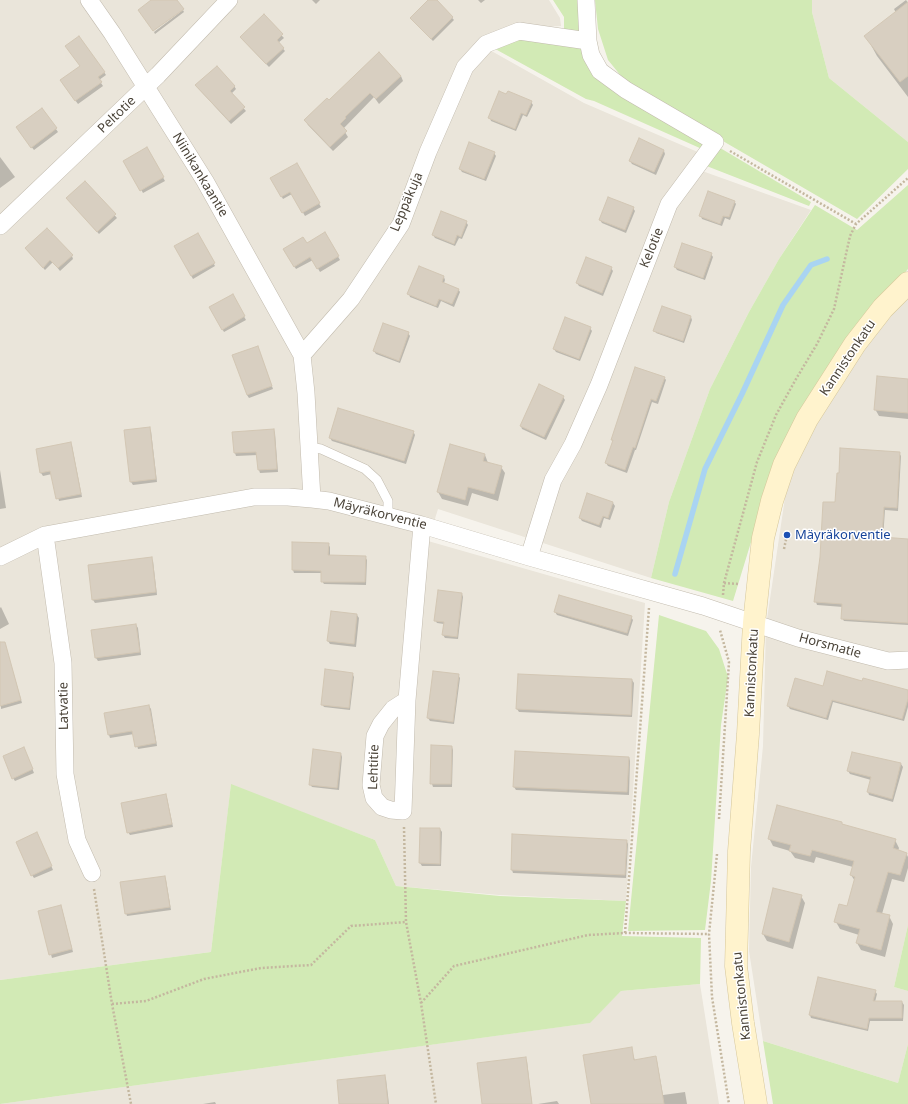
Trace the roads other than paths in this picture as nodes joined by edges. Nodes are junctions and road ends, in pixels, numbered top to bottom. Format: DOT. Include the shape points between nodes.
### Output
graph roads {
  1 [pos="89,0"];
  2 [pos="229,0"];
  3 [pos="586,0"];
  4 [pos="588,41"];
  5 [pos="145,87"];
  6 [pos="0,226"];
  7 [pos="908,283"];
  8 [pos="302,355"];
  9 [pos="309,447"];
  10 [pos="312,499"];
  11 [pos="388,516"];
  12 [pos="422,525"];
  13 [pos="45,535"];
  14 [pos="529,557"];
  15 [pos="0,558"];
  16 [pos="754,623"];
  17 [pos="908,660"];
  18 [pos="407,700"];
  19 [pos="92,873"];
  20 [pos="756,1104"];
  1 -- 5 [label="street, Niinikankaantie"];
  2 -- 5 [label="street, Peltotie"];
  3 -- 4 [label="street"];
  4 -- 8 [label="street, Leppäkuja" via="519,31 486,44 465,67 428,152 401,224 351,299"];
  4 -- 14 [label="street, Kelotie" via="591,55 600,71 626,90 715,142 669,204 599,386 573,444 553,480"];
  5 -- 6 [label="street, Peltotie"];
  5 -- 8 [label="street, Niinikankaantie" via="205,181"];
  7 -- 16 [label="street, Kannistonkatu" via="883,308 855,344 808,419 784,465 763,538"];
  8 -- 9 [label="street"];
  9 -- 10 [label="street"];
  9 -- 11 [label="lane" via="321,449 365,469 377,480 388,501"];
  10 -- 11 [label="street, Mäyräkorventie"];
  10 -- 13 [label="street, Mäyräkorventie" via="254,497"];
  11 -- 12 [label="street, Mäyräkorventie"];
  12 -- 14 [label="street, Mäyräkorventie"];
  12 -- 18 [label="street"];
  13 -- 15 [label="street, Mäyräkorventie"];
  13 -- 19 [label="street, Latvatie" via="63,663 65,774 77,840"];
  14 -- 16 [label="street, Mäyräkorventie"];
  16 -- 17 [label="street, Horsmatie" via="798,638 888,661"];
  16 -- 20 [label="street, Kannistonkatu" via="739,850 736,966"];
  18 -- 18 [label="street, Lehtitie" via="403,811 391,810 382,807 374,798 371,785 375,736 393,710"];
}
